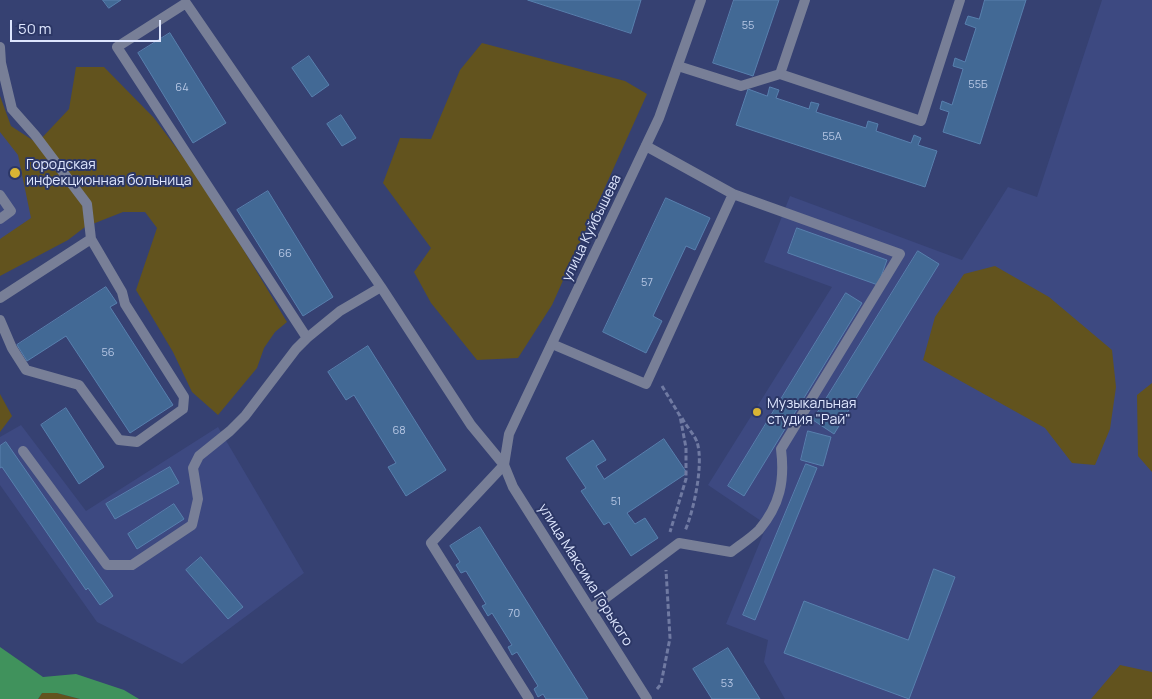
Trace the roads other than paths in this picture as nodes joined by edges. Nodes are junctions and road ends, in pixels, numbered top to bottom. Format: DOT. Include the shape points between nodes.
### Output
graph roads {
  1 [pos="700,0"];
  2 [pos="805,0"];
  3 [pos="960,0"];
  4 [pos="185,2"];
  5 [pos="0,47"];
  6 [pos="678,66"];
  7 [pos="780,74"];
  8 [pos="646,146"];
  9 [pos="733,194"];
  10 [pos="0,195"];
  11 [pos="0,219"];
  12 [pos="91,239"];
  13 [pos="381,286"];
  14 [pos="0,298"];
  15 [pos="0,320"];
  16 [pos="307,338"];
  17 [pos="552,344"];
  18 [pos="24,451"];
  19 [pos="504,464"];
  20 [pos="590,609"];
  21 [pos="529,699"];
  22 [pos="647,699"];
  1 -- 6 [label="street, улица Куйбышева"];
  2 -- 7 [label="street"];
  3 -- 7 [label="street" via="921,121"];
  4 -- 13 [label="street"];
  4 -- 16 [label="street" via="118,47"];
  5 -- 12 [label="street" via="12,109 88,204"];
  6 -- 7 [label="street" via="741,86"];
  6 -- 8 [label="street, улица Куйбышева"];
  8 -- 9 [label="street"];
  8 -- 17 [label="street, улица Куйбышева"];
  9 -- 17 [label="street" via="646,384"];
  9 -- 20 [label="street" via="900,254 781,450 784,471 778,501 758,531 731,552 679,544"];
  10 -- 11 [label="street" via="10,210"];
  12 -- 14 [label="street"];
  12 -- 15 [label="street" via="122,292 125,304 184,396 183,409 137,442 119,440 79,385 26,370"];
  13 -- 16 [label="street" via="340,311"];
  13 -- 19 [label="street" via="471,425"];
  16 -- 18 [label="street" via="245,416 199,456 193,468 198,499 192,525 132,565 107,565"];
  17 -- 19 [label="street, улица Куйбышева" via="509,434"];
  19 -- 20 [label="street, улица Максима Горького" via="513,486"];
  19 -- 21 [label="street" via="431,543"];
  20 -- 22 [label="street, улица Максима Горького"];
}
